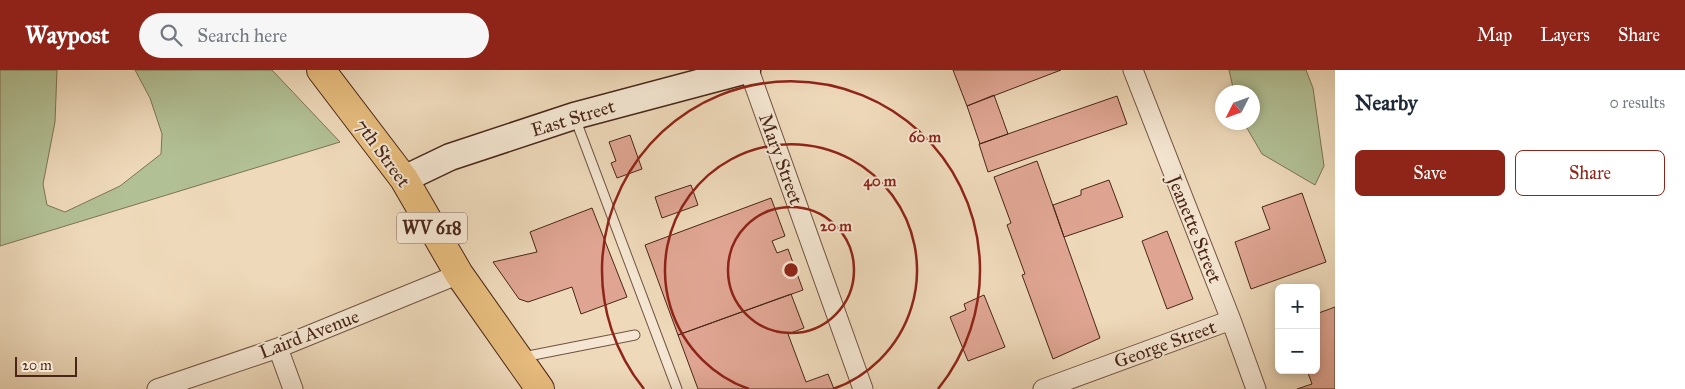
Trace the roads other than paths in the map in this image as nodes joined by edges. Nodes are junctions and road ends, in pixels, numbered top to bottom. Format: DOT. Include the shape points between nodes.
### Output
graph roads {
  1 [pos="321,70"];
  2 [pos="748,70"];
  3 [pos="1133,70"];
  4 [pos="574,116"];
  5 [pos="404,180"];
  6 [pos="459,274"];
  7 [pos="1231,320"];
  8 [pos="635,335"];
  9 [pos="278,348"];
  10 [pos="518,358"];
  11 [pos="157,389"];
  12 [pos="293,389"];
  13 [pos="540,389"];
  14 [pos="677,389"];
  15 [pos="863,389"];
  16 [pos="1043,389"];
  17 [pos="1256,389"];
  1 -- 5 [label="main road, 7th Street / WV 618"];
  2 -- 4 [label="main road, East Street"];
  2 -- 15 [label="street, Mary Street"];
  3 -- 7 [label="street, Jeanette Street"];
  4 -- 5 [label="main road, East Street" via="450,157"];
  4 -- 14 [label="lane"];
  5 -- 6 [label="main road, 7th Street / WV 618"];
  6 -- 9 [label="street, Laird Avenue"];
  6 -- 10 [label="main road, 7th Street / WV 618"];
  7 -- 16 [label="street, George Street"];
  7 -- 17 [label="street, Jeanette Street"];
  8 -- 10 [label="lane"];
  9 -- 11 [label="street, Laird Avenue"];
  9 -- 12 [label="street"];
  10 -- 13 [label="main road, 7th Street / WV 618"];
}
